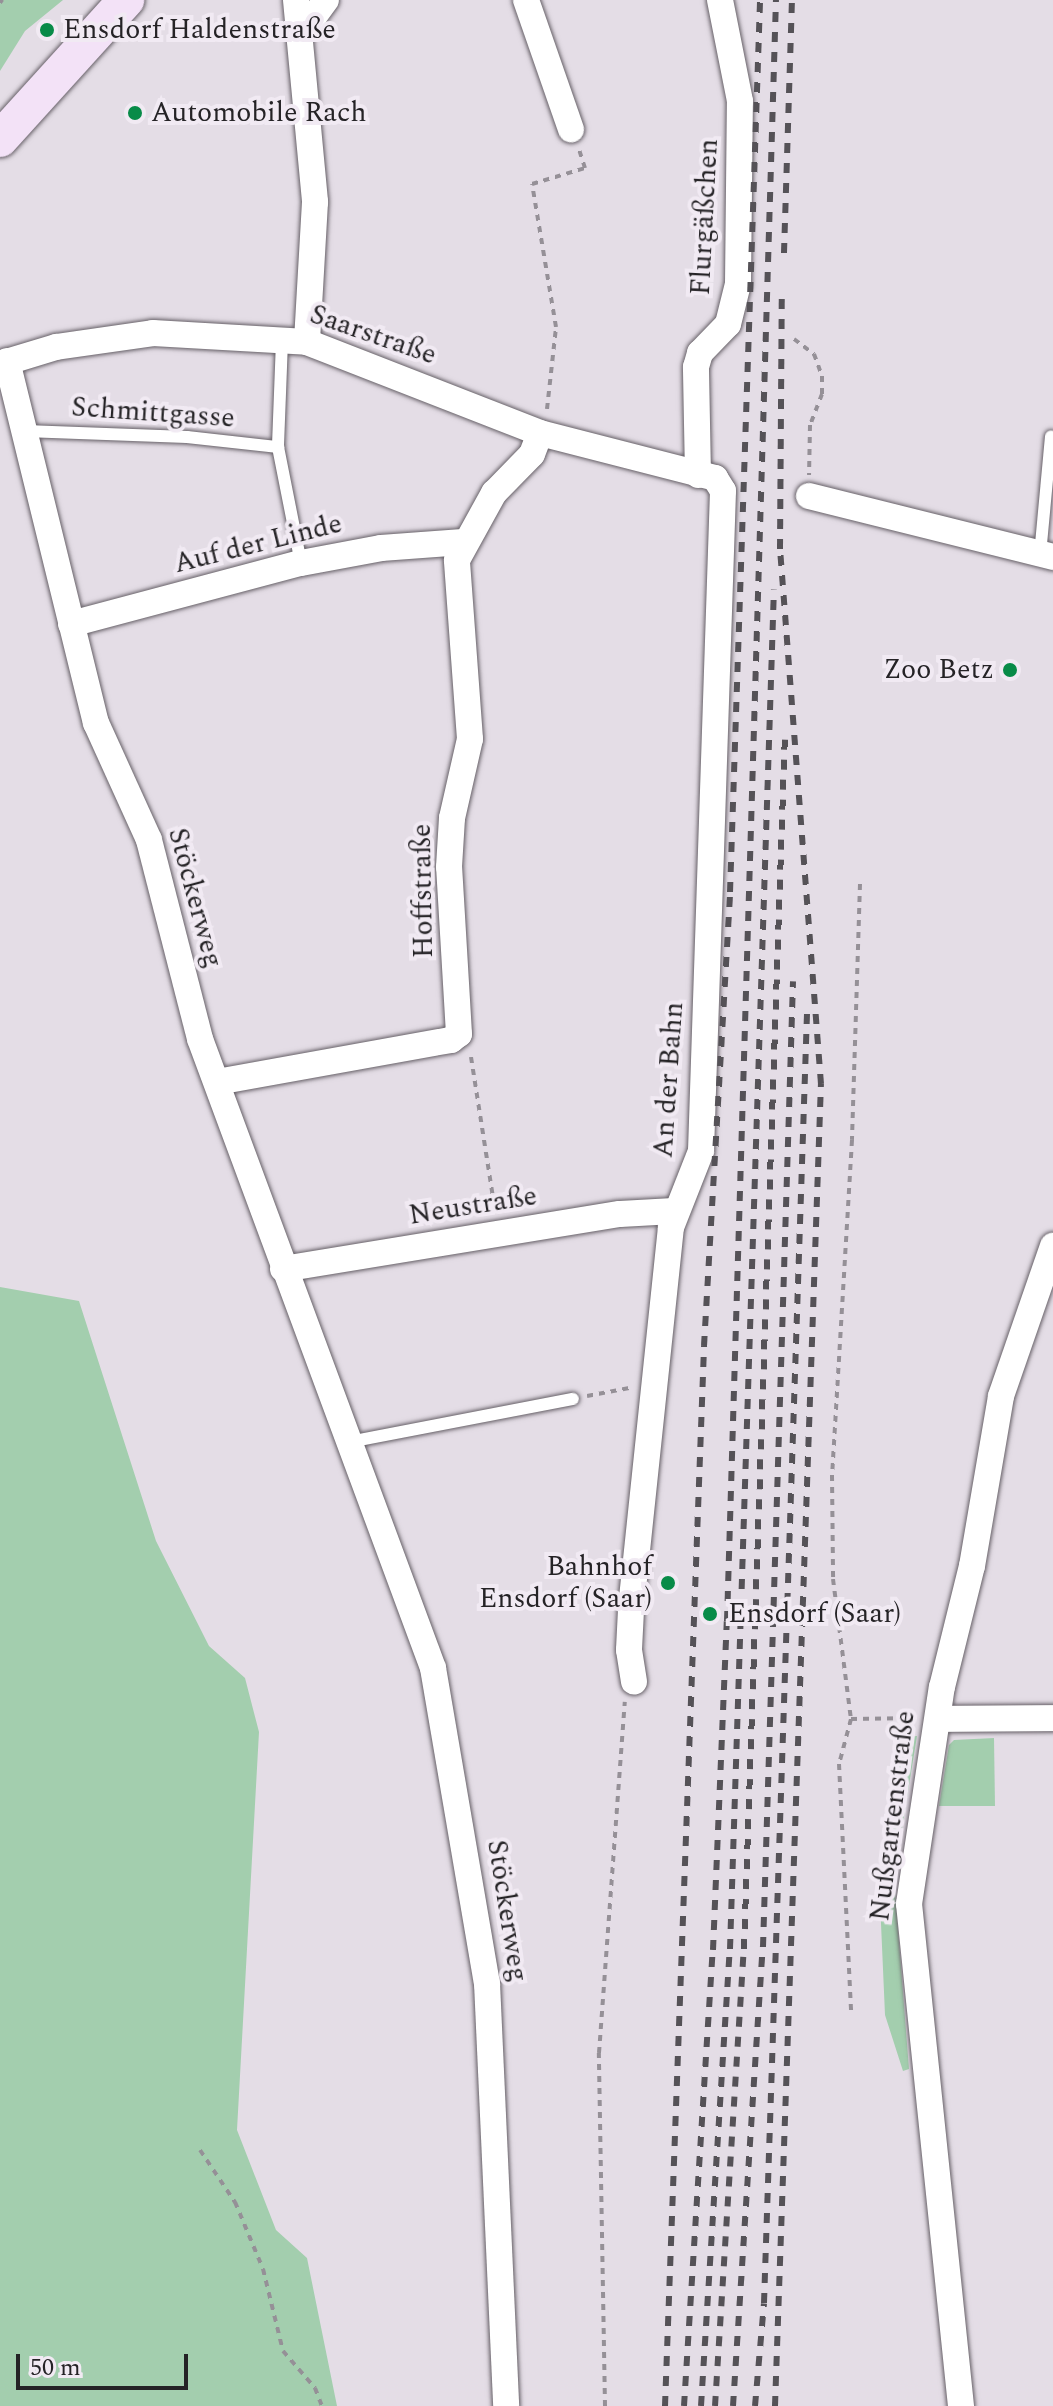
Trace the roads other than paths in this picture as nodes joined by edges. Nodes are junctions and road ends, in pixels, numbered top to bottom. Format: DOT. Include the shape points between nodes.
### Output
graph roads {
  1 [pos="126,0"];
  2 [pos="296,0"];
  3 [pos="326,0"];
  4 [pos="526,0"];
  5 [pos="720,0"];
  6 [pos="301,34"];
  7 [pos="571,129"];
  8 [pos="0,139"];
  9 [pos="294,340"];
  10 [pos="4,362"];
  11 [pos="25,431"];
  12 [pos="540,433"];
  13 [pos="1051,437"];
  14 [pos="278,447"];
  15 [pos="706,476"];
  16 [pos="809,496"];
  17 [pos="463,542"];
  18 [pos="1047,556"];
  19 [pos="301,563"];
  20 [pos="71,624"];
  21 [pos="217,1082"];
  22 [pos="674,1211"];
  23 [pos="1053,1246"];
  24 [pos="283,1269"];
  25 [pos="573,1399"];
  26 [pos="349,1442"];
  27 [pos="634,1682"];
  28 [pos="1053,1718"];
  29 [pos="938,1719"];
  30 [pos="506,2406"];
  31 [pos="961,2406"];
  1 -- 8 [label="main road"];
  2 -- 6 [label="street"];
  3 -- 6 [label="street"];
  4 -- 7 [label="street"];
  5 -- 15 [label="street, Flurgäßchen" via="740,101 738,284 728,324 700,353 696,367"];
  6 -- 9 [label="street" via="315,202"];
  9 -- 10 [label="street, Saarstraße" via="153,333 56,347"];
  9 -- 12 [label="street, Saarstraße"];
  9 -- 14 [label="lane"];
  10 -- 11 [label="street, Stöckerweg"];
  11 -- 14 [label="lane, Schmittgasse" via="160,435"];
  11 -- 20 [label="street, Stöckerweg"];
  12 -- 15 [label="street, Saarstraße"];
  12 -- 17 [label="street, Hoffstraße" via="532,454 505,478"];
  13 -- 18 [label="lane"];
  14 -- 19 [label="lane"];
  15 -- 22 [label="street, An der Bahn" via="725,507 701,1151"];
  16 -- 18 [label="street"];
  17 -- 19 [label="street, Auf der Linde" via="381,548"];
  17 -- 21 [label="street, Hoffstraße" via="457,576 470,739 452,818 449,867 459,1034 451,1040"];
  19 -- 20 [label="street, Auf der Linde"];
  20 -- 21 [label="street, Stöckerweg" via="96,723 149,840 189,1004"];
  21 -- 24 [label="street, Stöckerweg"];
  22 -- 24 [label="street, Neustraße"];
  22 -- 27 [label="street, An der Bahn" via="631,1610"];
  23 -- 29 [label="street, Nußgartenstraße" via="1001,1396 972,1566"];
  24 -- 26 [label="street, Stöckerweg"];
  25 -- 26 [label="lane"];
  26 -- 30 [label="street, Stöckerweg" via="429,1655 451,1758 491,2028"];
  28 -- 29 [label="street"];
  29 -- 31 [label="street, Nußgartenstraße" via="911,1877 909,1936"];
}
